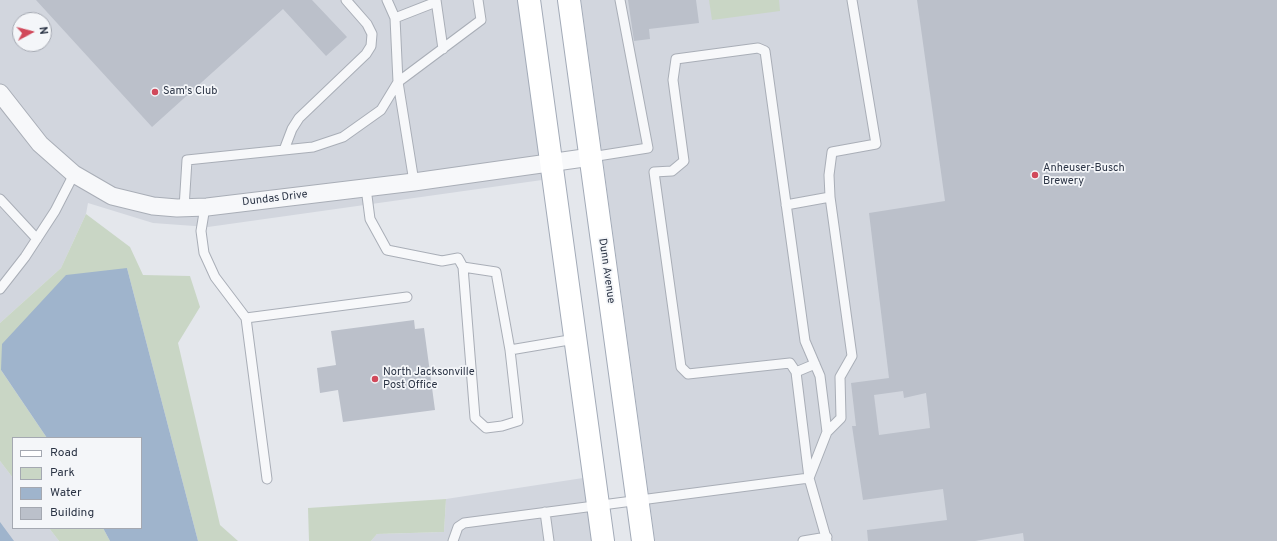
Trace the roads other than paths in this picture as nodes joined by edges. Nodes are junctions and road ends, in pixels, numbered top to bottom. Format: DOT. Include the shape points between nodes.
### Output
graph roads {
  1 [pos="346,0"];
  2 [pos="387,0"];
  3 [pos="478,0"];
  4 [pos="529,0"];
  5 [pos="569,0"];
  6 [pos="620,0"];
  7 [pos="852,0"];
  8 [pos="436,1"];
  9 [pos="395,18"];
  10 [pos="443,49"];
  11 [pos="398,82"];
  12 [pos="0,93"];
  13 [pos="284,150"];
  14 [pos="591,157"];
  15 [pos="552,162"];
  16 [pos="74,174"];
  17 [pos="414,182"];
  18 [pos="366,188"];
  19 [pos="830,197"];
  20 [pos="0,199"];
  21 [pos="786,205"];
  22 [pos="205,207"];
  23 [pos="184,208"];
  24 [pos="37,239"];
  25 [pos="463,267"];
  26 [pos="0,289"];
  27 [pos="407,297"];
  28 [pos="246,318"];
  29 [pos="576,339"];
  30 [pos="510,350"];
  31 [pos="815,364"];
  32 [pos="796,372"];
  33 [pos="827,432"];
  34 [pos="809,478"];
  35 [pos="267,479"];
  36 [pos="638,500"];
  37 [pos="598,504"];
  38 [pos="545,512"];
  39 [pos="827,539"];
  40 [pos="453,541"];
  41 [pos="548,541"];
  42 [pos="603,541"];
  43 [pos="643,541"];
  44 [pos="803,541"];
  1 -- 13 [label="lane" via="367,24 372,34 371,46 366,54 299,118"];
  2 -- 9 [label="lane"];
  3 -- 10 [label="lane" via="481,20"];
  4 -- 15 [label="main road"];
  5 -- 14 [label="main road, Dunn Avenue"];
  6 -- 14 [label="lane" via="648,148"];
  7 -- 19 [label="lane" via="876,144 832,152"];
  8 -- 9 [label="lane"];
  8 -- 10 [label="lane"];
  9 -- 11 [label="lane"];
  10 -- 11 [label="lane"];
  11 -- 13 [label="lane" via="381,110 343,137 313,147"];
  11 -- 17 [label="lane"];
  12 -- 16 [label="street, Dundas Drive" via="40,144"];
  13 -- 23 [label="lane" via="187,160"];
  14 -- 15 [label="street, Dundas Drive"];
  14 -- 36 [label="main road, Dunn Avenue"];
  15 -- 17 [label="street, Dundas Drive"];
  15 -- 29 [label="main road"];
  16 -- 23 [label="street, Dundas Drive" via="112,196 153,206"];
  16 -- 24 [label="lane"];
  17 -- 18 [label="street, Dundas Drive"];
  18 -- 22 [label="street, Dundas Drive"];
  18 -- 25 [label="lane" via="370,219 387,250 442,261 458,258"];
  19 -- 21 [label="lane"];
  19 -- 33 [label="lane" via="852,356 840,377 841,418"];
  20 -- 24 [label="lane"];
  21 -- 31 [label="lane" via="805,341"];
  21 -- 32 [label="lane" via="765,51 758,48 676,59 673,80 684,161 672,171 654,172 681,367 688,374 790,362"];
  22 -- 23 [label="street, Dundas Drive"];
  22 -- 28 [label="lane" via="201,231 204,253 215,277"];
  24 -- 26 [label="lane"];
  25 -- 30 [label="lane" via="496,272"];
  25 -- 30 [label="lane" via="475,418 486,428 518,421"];
  27 -- 28 [label="lane"];
  28 -- 35 [label="lane"];
  29 -- 30 [label="lane"];
  29 -- 37 [label="main road"];
  31 -- 32 [label="lane"];
  31 -- 33 [label="lane" via="820,376"];
  32 -- 34 [label="lane"];
  33 -- 34 [label="lane"];
  34 -- 36 [label="lane"];
  34 -- 39 [label="lane"];
  36 -- 37 [label="lane"];
  36 -- 43 [label="main road, Dunn Avenue"];
  37 -- 38 [label="lane"];
  37 -- 42 [label="main road"];
  38 -- 40 [label="lane" via="464,523 458,526"];
  38 -- 41 [label="lane"];
  39 -- 44 [label="lane"];
}
